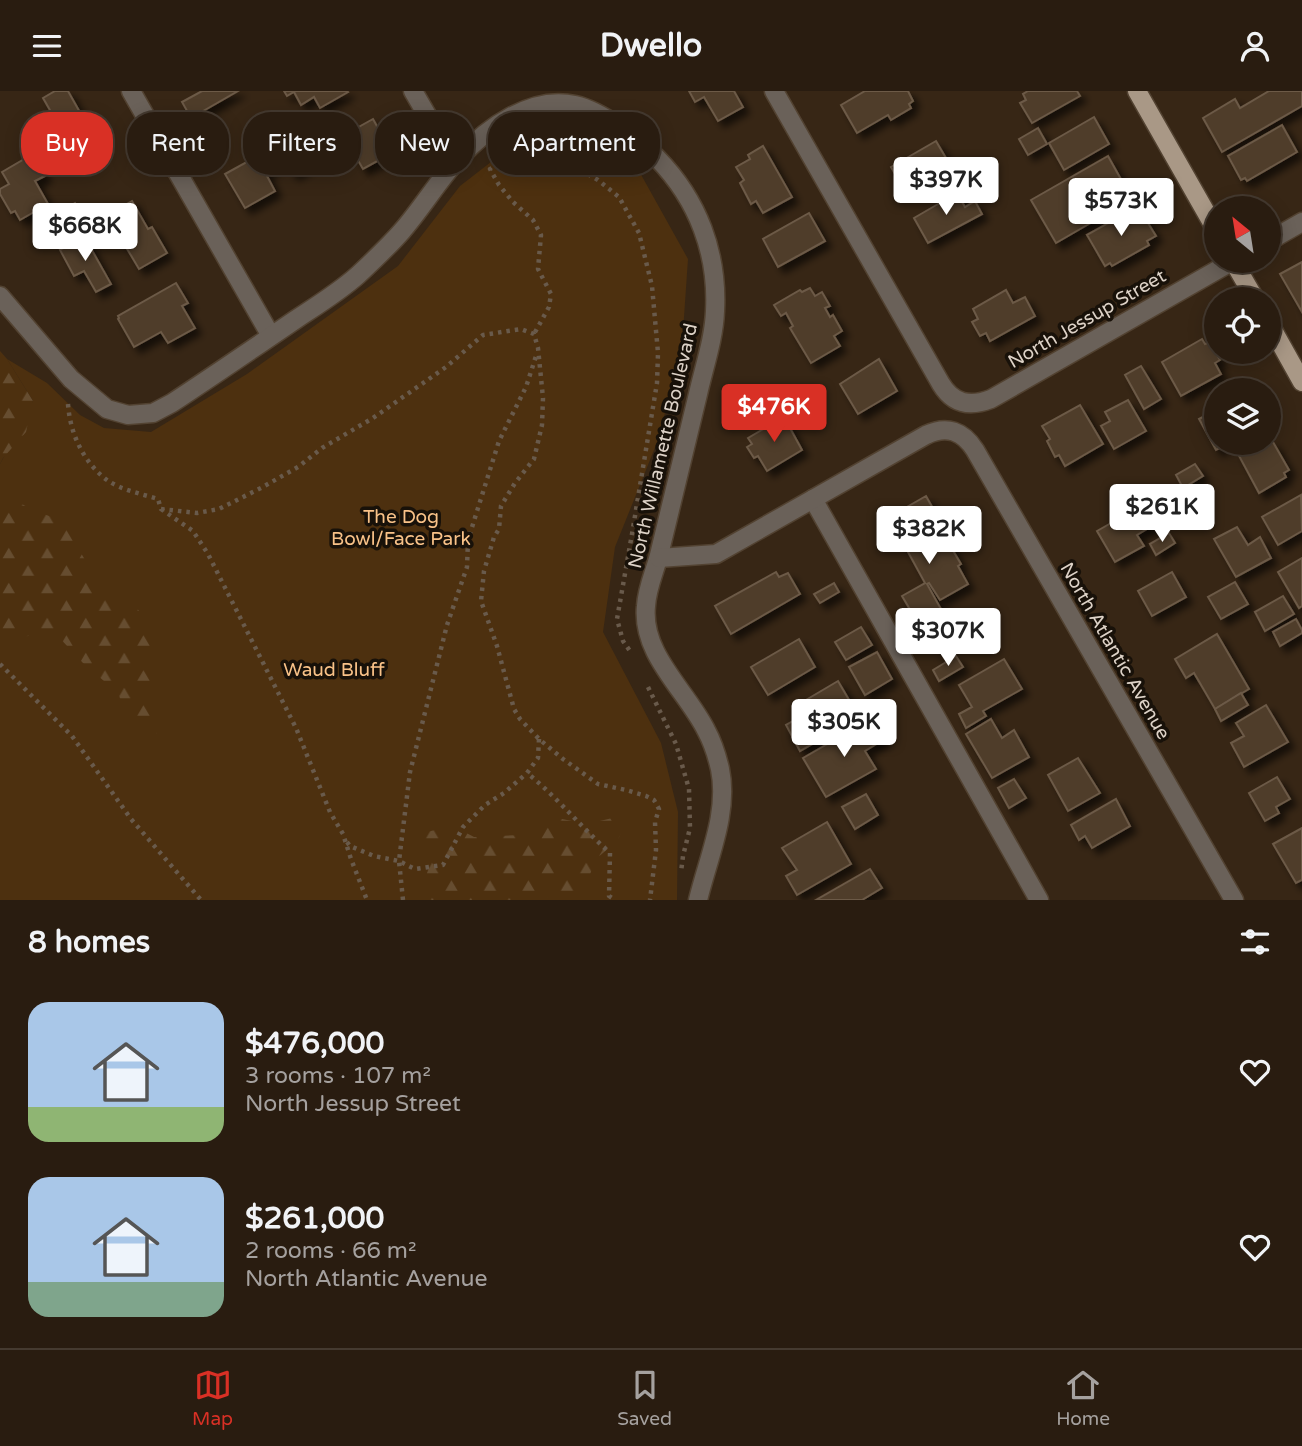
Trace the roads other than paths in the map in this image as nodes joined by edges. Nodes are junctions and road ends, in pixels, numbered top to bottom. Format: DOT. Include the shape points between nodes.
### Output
graph roads {
  1 [pos="131,91"];
  2 [pos="413,91"];
  3 [pos="774,91"];
  4 [pos="1137,91"];
  5 [pos="425,112"];
  6 [pos="474,143"];
  7 [pos="445,175"];
  8 [pos="1204,209"];
  9 [pos="1302,222"];
  10 [pos="1281,234"];
  11 [pos="1212,273"];
  12 [pos="0,296"];
  13 [pos="271,336"];
  14 [pos="1281,344"];
  15 [pos="1302,382"];
  16 [pos="813,499"];
  17 [pos="659,558"];
  18 [pos="698,900"];
  19 [pos="1039,900"];
  20 [pos="1234,900"];
  1 -- 13 [label="street"];
  2 -- 5 [label="street"];
  3 -- 11 [label="street, North Jessup Street" via="941,384 960,402 991,398"];
  4 -- 8 [label="main road"];
  6 -- 17 [label="street, North Willamette Boulevard" via="509,117 537,107 576,106 645,146 686,193 701,221 715,277 715,313"];
  7 -- 13 [label="street, North Willamette Boulevard" via="376,259"];
  9 -- 10 [label="street"];
  12 -- 13 [label="street, North Willamette Boulevard" via="71,379 107,409 128,415 172,403"];
  14 -- 15 [label="main road"];
  16 -- 17 [label="street" via="716,554"];
  16 -- 19 [label="street"];
  16 -- 20 [label="street, North Atlantic Avenue" via="936,431 961,434 970,442"];
  17 -- 18 [label="street, North Willamette Boulevard" via="645,622 661,662 706,729 723,793"];
}
